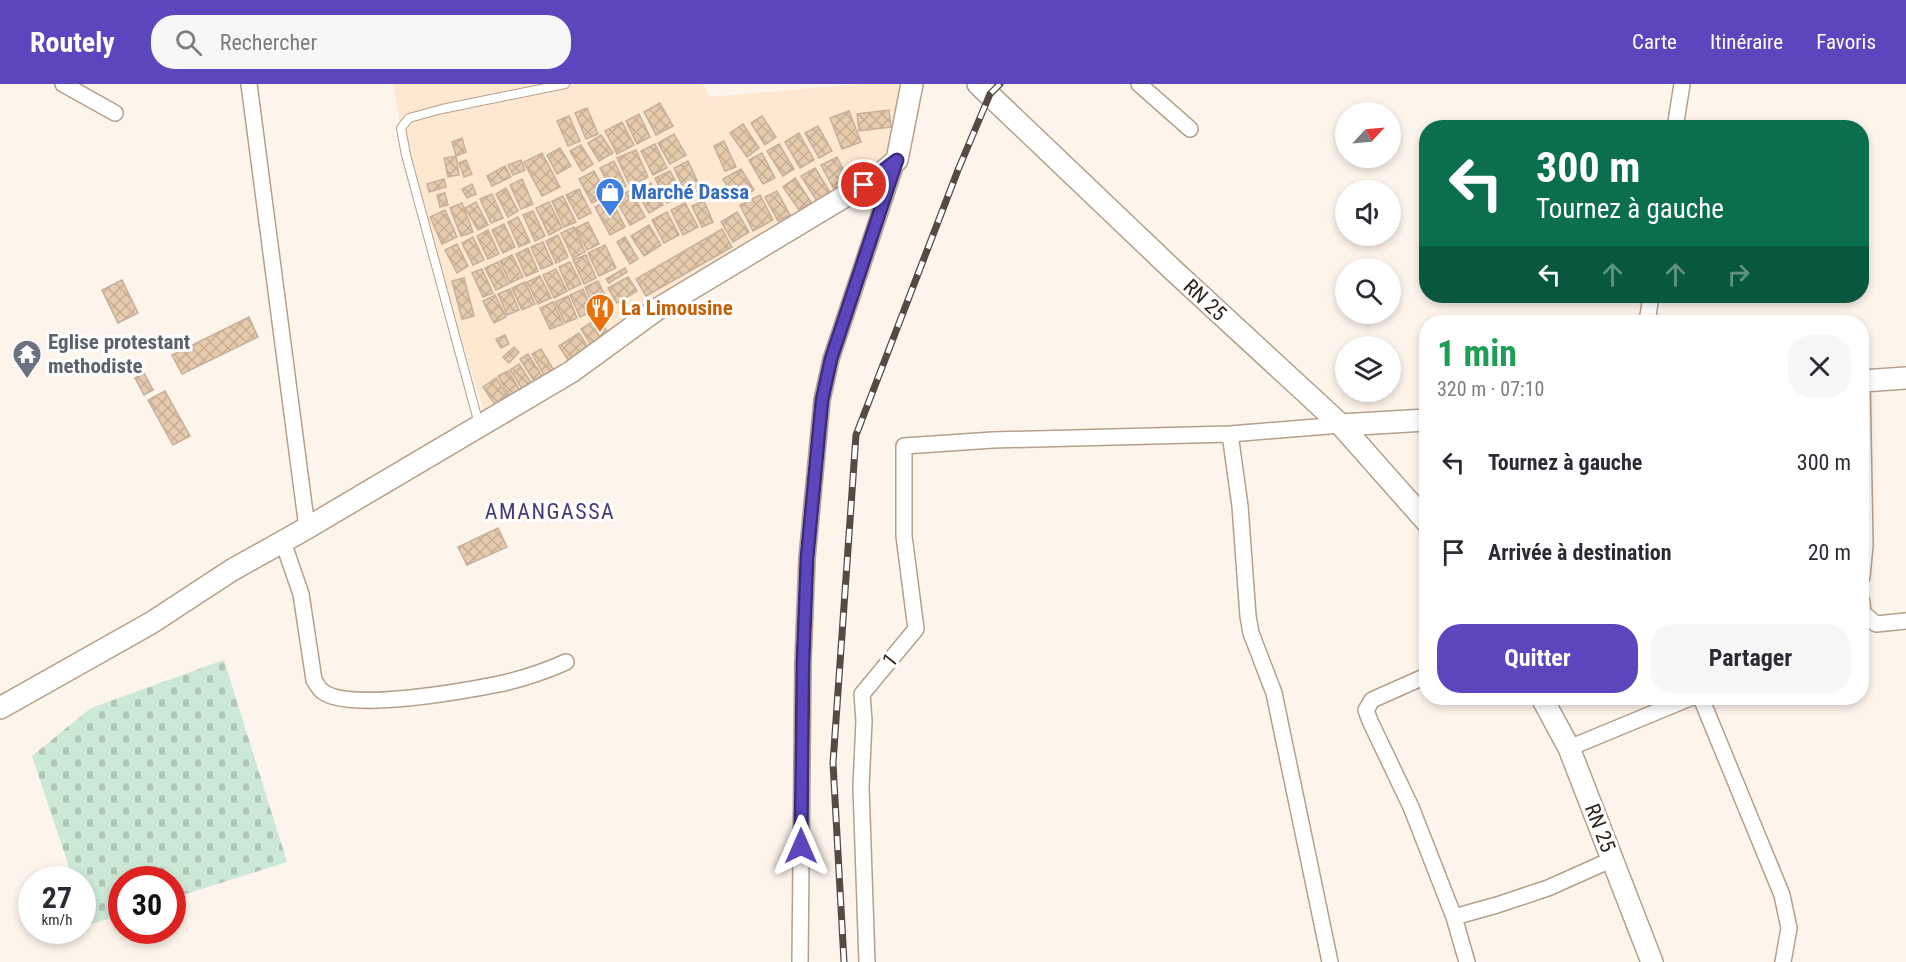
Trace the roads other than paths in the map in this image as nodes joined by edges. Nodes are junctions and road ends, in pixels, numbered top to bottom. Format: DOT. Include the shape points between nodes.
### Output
graph roads {
  1 [pos="63,84"];
  2 [pos="249,84"];
  3 [pos="565,84"];
  4 [pos="912,84"];
  5 [pos="978,84"];
  6 [pos="1139,84"];
  7 [pos="1682,84"];
  8 [pos="115,113"];
  9 [pos="1676,120"];
  10 [pos="1190,129"];
  11 [pos="897,160"];
  12 [pos="1906,378"];
  13 [pos="1869,381"];
  14 [pos="1419,420"];
  15 [pos="1341,425"];
  16 [pos="479,426"];
  17 [pos="1230,434"];
  18 [pos="1419,513"];
  19 [pos="307,528"];
  20 [pos="283,542"];
  21 [pos="1869,616"];
  22 [pos="1906,621"];
  23 [pos="566,662"];
  24 [pos="1419,679"];
  25 [pos="1546,705"];
  26 [pos="1673,705"];
  27 [pos="1704,705"];
  28 [pos="3,709"];
  29 [pos="1569,748"];
  30 [pos="1613,859"];
  31 [pos="1454,917"];
  32 [pos="1787,959"];
  33 [pos="800,962"];
  34 [pos="867,962"];
  35 [pos="1330,962"];
  36 [pos="1467,962"];
  37 [pos="1652,962"];
  1 -- 8 [label="street"];
  2 -- 19 [label="street"];
  3 -- 16 [label="lane" via="431,112 410,118 401,128"];
  4 -- 11 [label="main road"];
  5 -- 15 [label="main road, RN 25 / RN 25"];
  6 -- 10 [label="street"];
  7 -- 9 [label="street"];
  11 -- 16 [label="main road" via="877,177 656,310 571,372"];
  11 -- 33 [label="street" via="831,359 822,400 807,558"];
  12 -- 13 [label="main road"];
  14 -- 15 [label="main road"];
  15 -- 17 [label="street"];
  15 -- 18 [label="main road, RN 25 / RN 25"];
  16 -- 19 [label="main road"];
  17 -- 34 [label="street, 1" via="904,446 904,536 916,629 862,694"];
  17 -- 35 [label="street" via="1251,633 1274,693"];
  19 -- 20 [label="main road"];
  20 -- 23 [label="street" via="301,594 314,680 330,695 366,699 417,697 504,683"];
  20 -- 28 [label="main road"];
  21 -- 22 [label="street" via="1876,624"];
  24 -- 31 [label="street" via="1372,700 1366,710 1411,807"];
  25 -- 29 [label="main road, RN 25 / RN 25"];
  26 -- 29 [label="street"];
  27 -- 32 [label="street" via="1782,895 1789,928"];
  29 -- 30 [label="main road, RN 25 / RN 25"];
  30 -- 31 [label="street" via="1548,888"];
  30 -- 37 [label="main road, RN 25 / RN 25"];
  31 -- 36 [label="street"];
}
